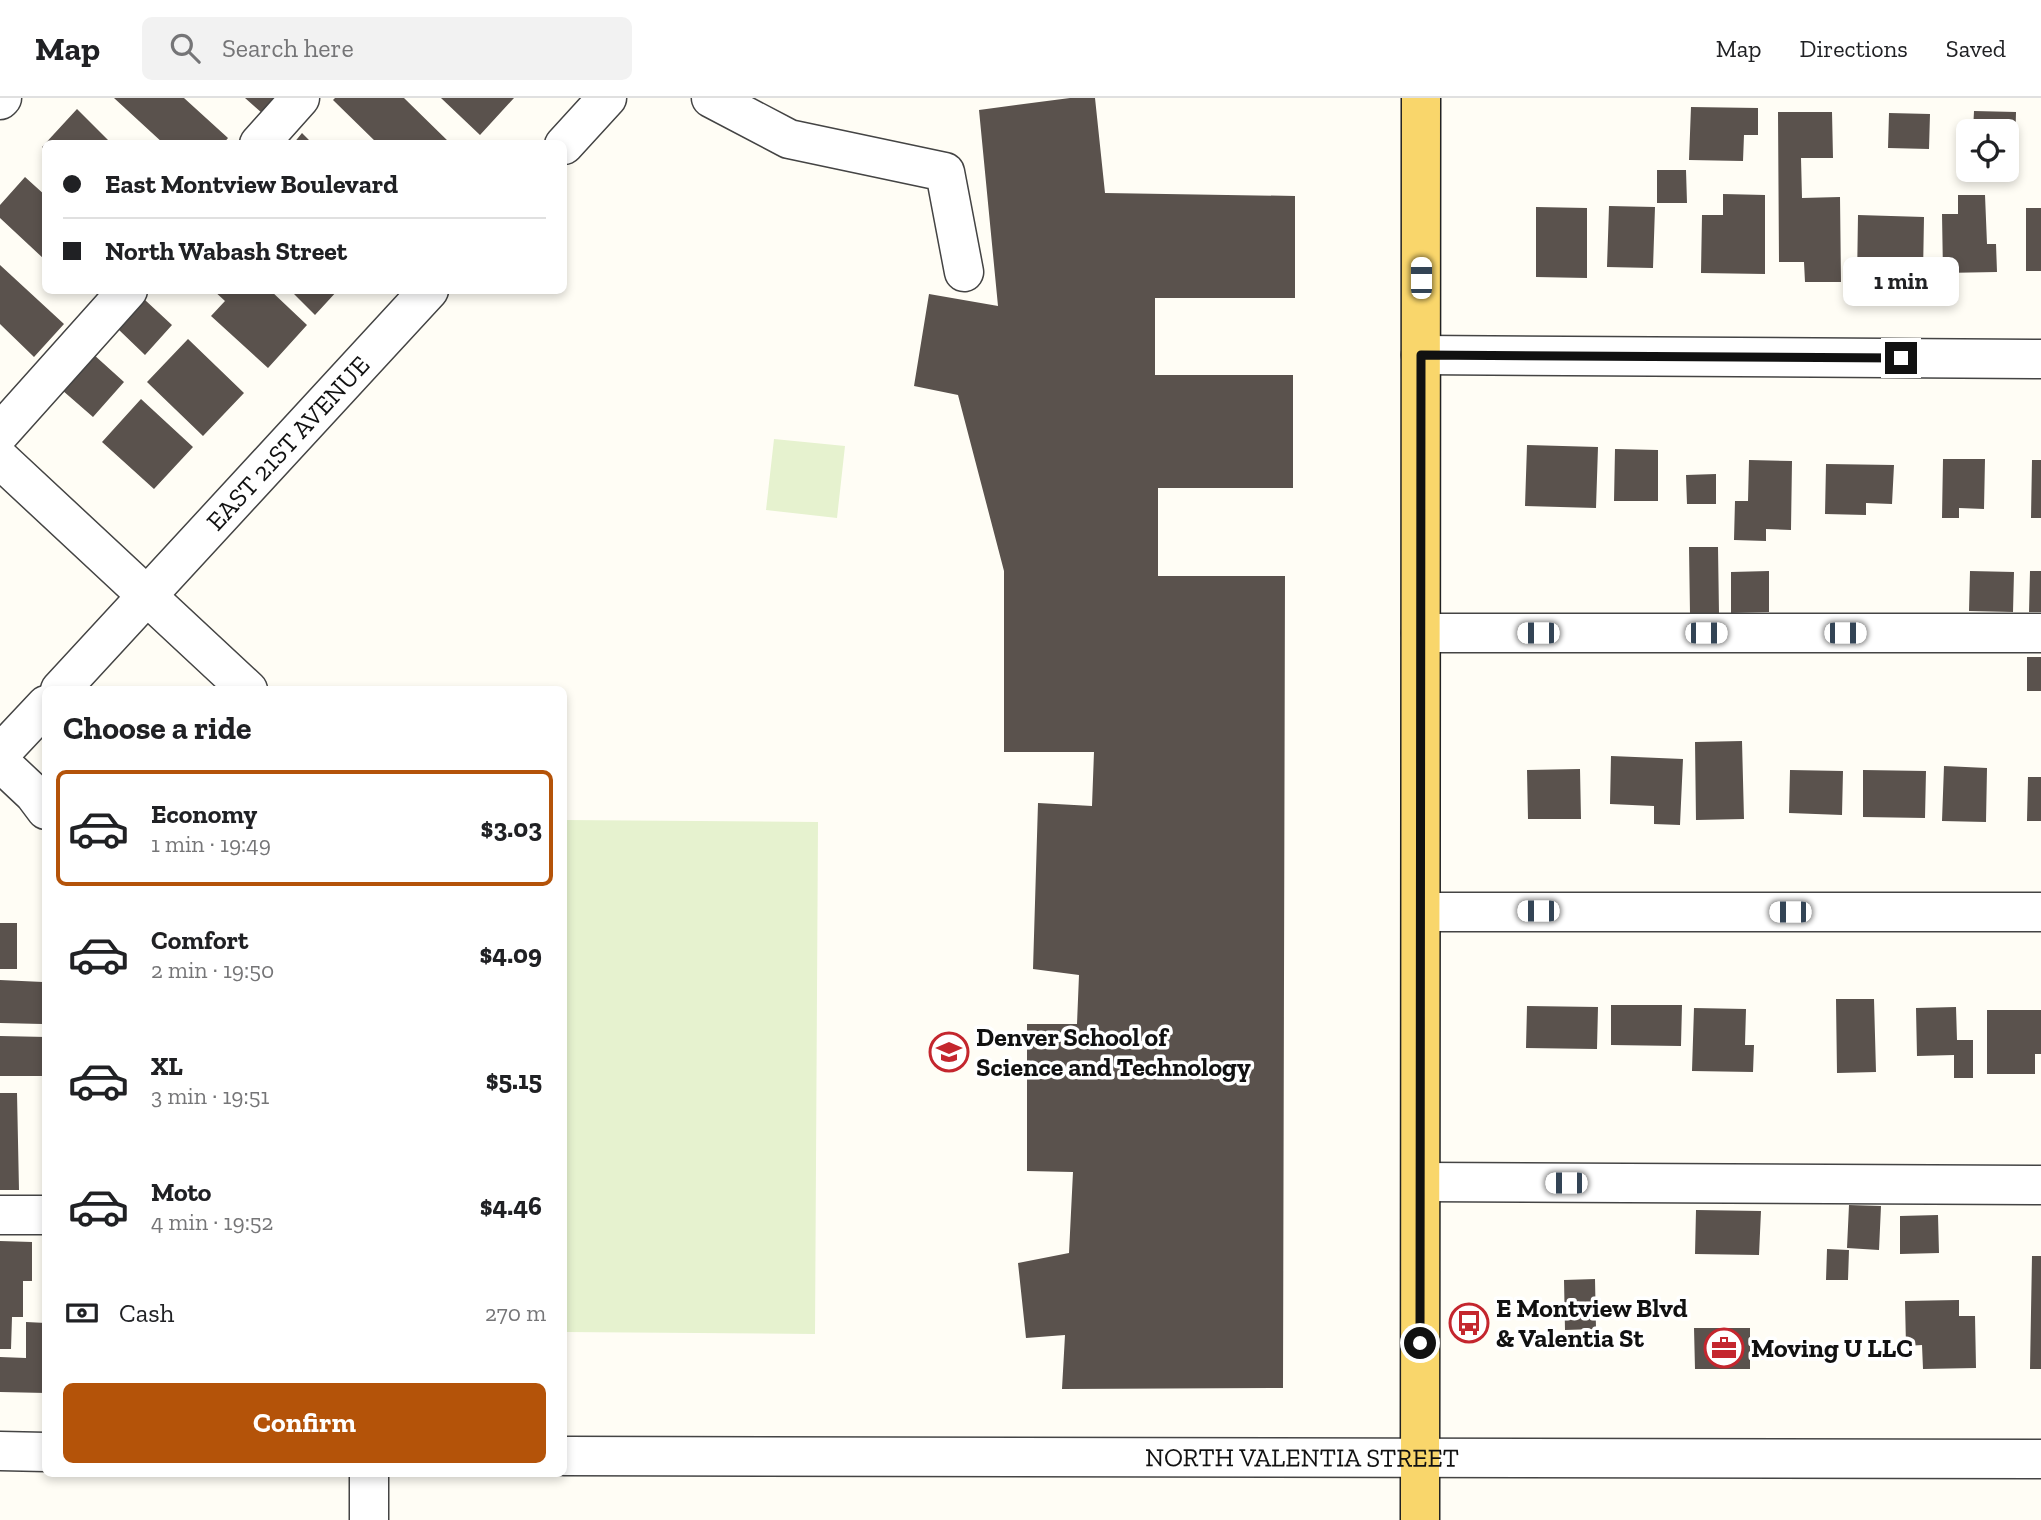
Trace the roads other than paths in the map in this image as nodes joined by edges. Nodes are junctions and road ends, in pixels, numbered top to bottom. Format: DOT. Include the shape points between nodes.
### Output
graph roads {
  1 [pos="300,98"];
  2 [pos="607,98"];
  3 [pos="711,98"];
  4 [pos="1421,98"];
  5 [pos="263,140"];
  6 [pos="567,142"];
  7 [pos="964,272"];
  8 [pos="124,294"];
  9 [pos="425,294"];
  10 [pos="1421,355"];
  11 [pos="2041,359"];
  12 [pos="0,433"];
  13 [pos="0,459"];
  14 [pos="147,596"];
  15 [pos="1421,633"];
  16 [pos="2041,633"];
  17 [pos="64,686"];
  18 [pos="244,686"];
  19 [pos="42,709"];
  20 [pos="0,754"];
  21 [pos="0,762"];
  22 [pos="42,804"];
  23 [pos="1421,912"];
  24 [pos="2041,912"];
  25 [pos="1421,1182"];
  26 [pos="2041,1185"];
  27 [pos="0,1215"];
  28 [pos="42,1215"];
  29 [pos="0,1451"];
  30 [pos="42,1452"];
  31 [pos="567,1455"];
  32 [pos="1420,1457"];
  33 [pos="2041,1459"];
  34 [pos="369,1477"];
  35 [pos="369,1520"];
  36 [pos="1420,1520"];
  1 -- 5 [label="street"];
  2 -- 6 [label="street"];
  3 -- 7 [label="street" via="789,139 945,172"];
  4 -- 10 [label="main road"];
  8 -- 12 [label="street"];
  9 -- 14 [label="street, EAST 21ST AVENUE"];
  10 -- 11 [label="street"];
  10 -- 15 [label="main road"];
  13 -- 14 [label="street"];
  14 -- 17 [label="street, EAST 21ST AVENUE"];
  14 -- 18 [label="street"];
  15 -- 16 [label="street"];
  15 -- 23 [label="main road"];
  19 -- 20 [label="street"];
  21 -- 22 [label="street"];
  23 -- 24 [label="street"];
  23 -- 25 [label="main road"];
  25 -- 26 [label="street"];
  25 -- 32 [label="main road"];
  27 -- 28 [label="street"];
  29 -- 30 [label="street"];
  31 -- 32 [label="street, NORTH VALENTIA STREET"];
  32 -- 33 [label="street, NORTH VALENTIA STREET"];
  32 -- 36 [label="main road"];
  34 -- 35 [label="street"];
}
